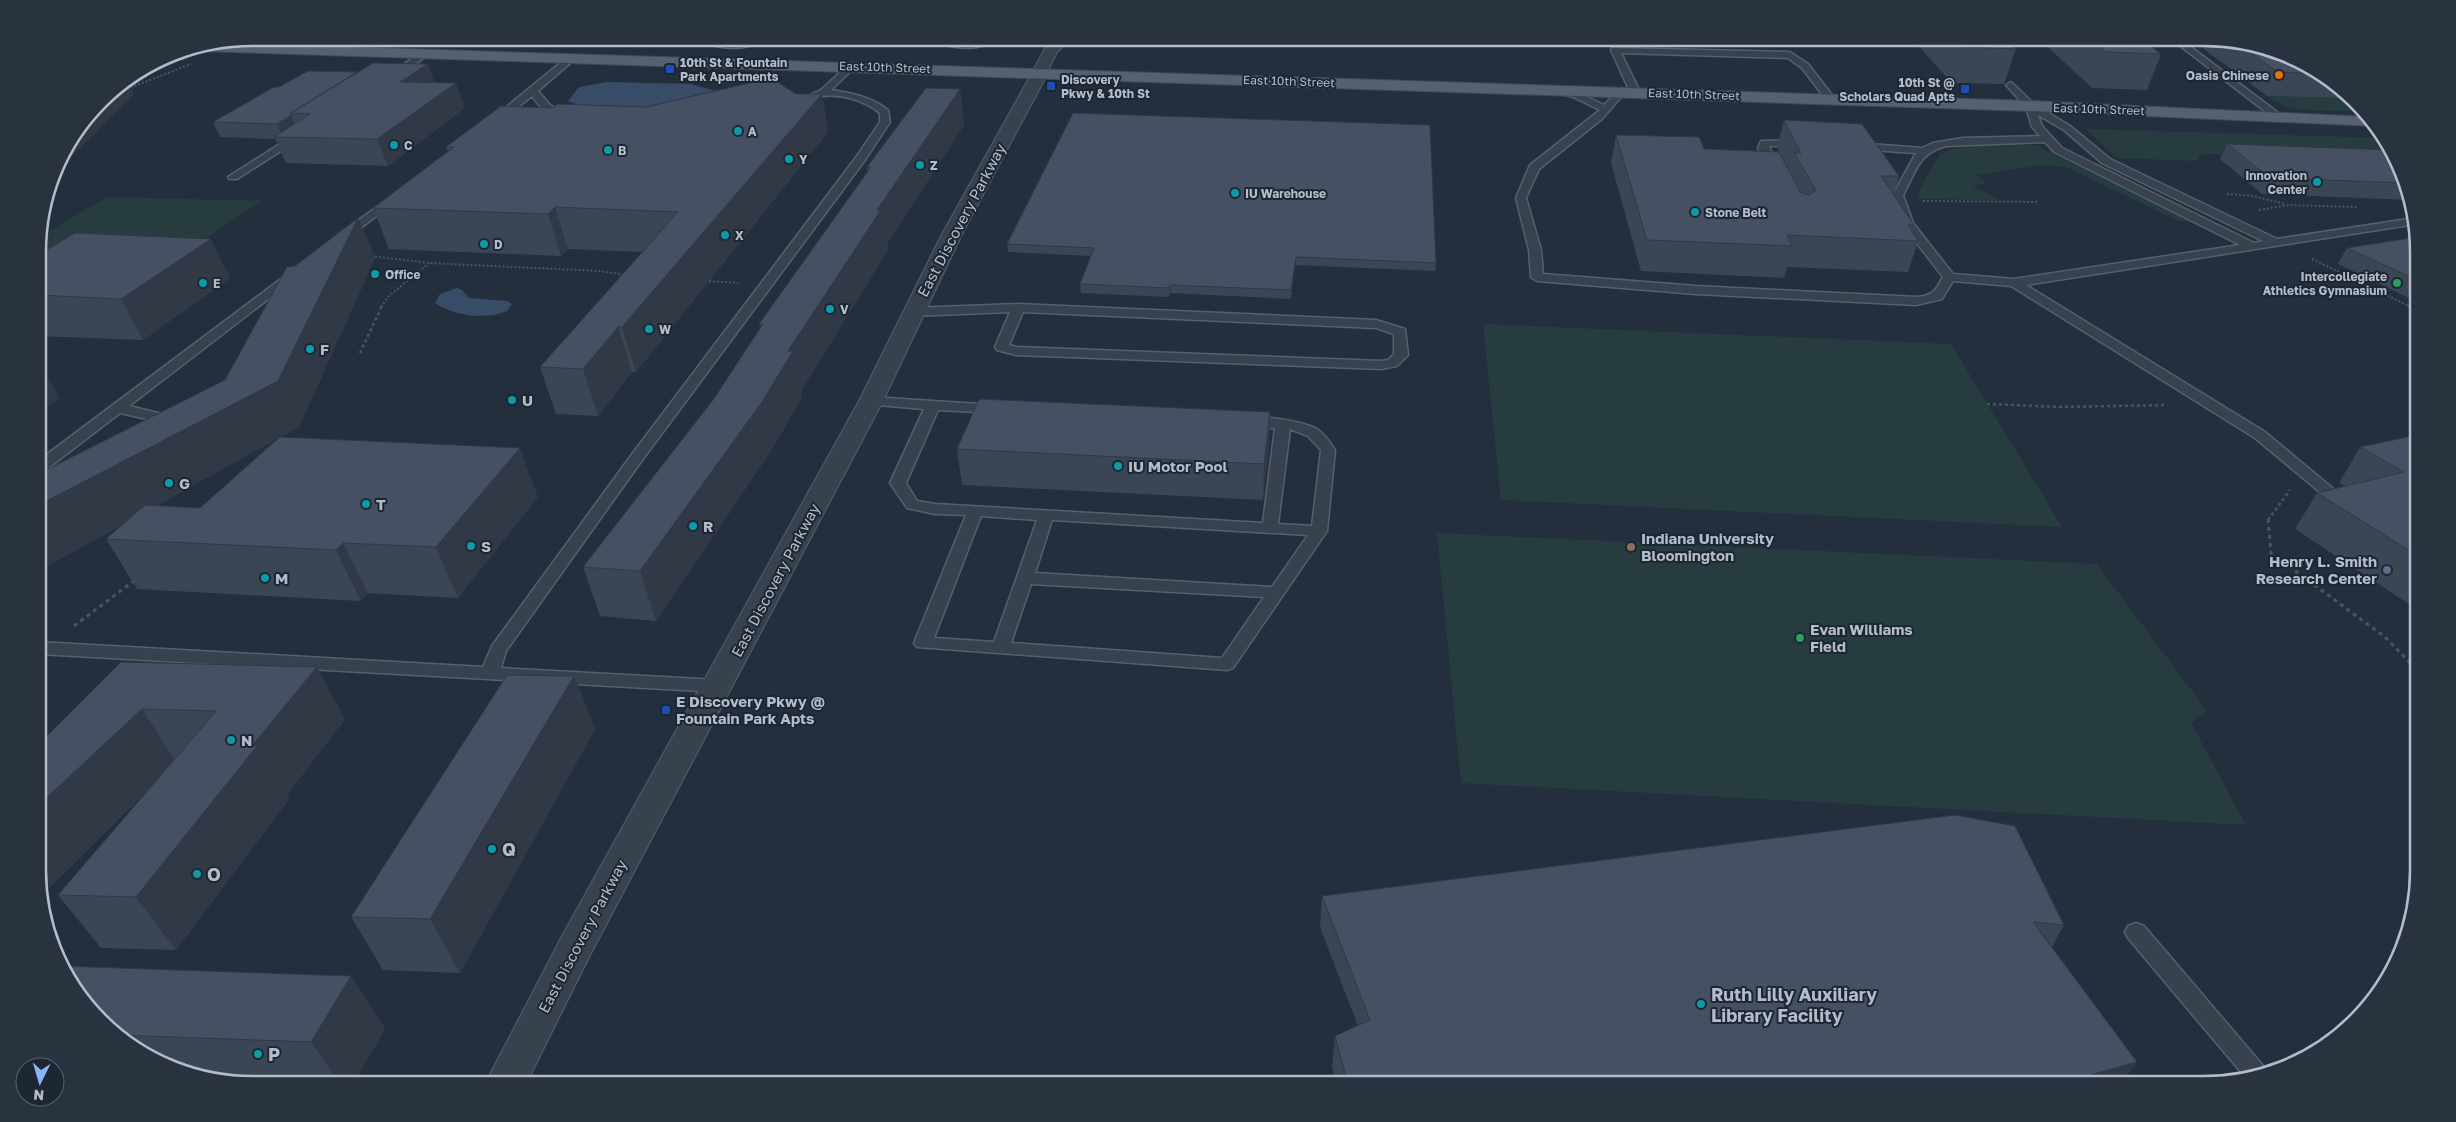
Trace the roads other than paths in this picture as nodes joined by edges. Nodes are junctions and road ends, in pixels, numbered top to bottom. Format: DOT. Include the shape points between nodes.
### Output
graph roads {
  1 [pos="1055,46"];
  2 [pos="2185,46"];
  3 [pos="229,48"];
  4 [pos="427,53"];
  5 [pos="573,57"];
  6 [pos="852,66"];
  7 [pos="1040,73"];
  8 [pos="385,80"];
  9 [pos="2011,85"];
  10 [pos="1547,89"];
  11 [pos="533,90"];
  12 [pos="824,92"];
  13 [pos="1628,92"];
  14 [pos="808,96"];
  15 [pos="1830,99"];
  16 [pos="2031,106"];
  17 [pos="1605,109"];
  18 [pos="2278,117"];
  19 [pos="546,121"];
  20 [pos="2363,121"];
  21 [pos="307,130"];
  22 [pos="496,130"];
  23 [pos="2046,139"];
  24 [pos="1815,144"];
  25 [pos="1844,145"];
  26 [pos="1924,151"];
  27 [pos="233,177"];
  28 [pos="1780,183"];
  29 [pos="402,192"];
  30 [pos="2408,222"];
  31 [pos="335,242"];
  32 [pos="2276,243"];
  33 [pos="2252,246"];
  34 [pos="305,265"];
  35 [pos="1949,277"];
  36 [pos="2014,283"];
  37 [pos="1018,308"];
  38 [pos="913,312"];
  39 [pos="871,401"];
  40 [pos="933,406"];
  41 [pos="118,408"];
  42 [pos="1012,410"];
  43 [pos="1235,422"];
  44 [pos="1284,424"];
  45 [pos="169,433"];
  46 [pos="46,463"];
  47 [pos="2338,500"];
  48 [pos="974,512"];
  49 [pos="1046,516"];
  50 [pos="1270,529"];
  51 [pos="1319,531"];
  52 [pos="1025,578"];
  53 [pos="1278,593"];
  54 [pos="46,648"];
  55 [pos="1002,648"];
  56 [pos="490,674"];
  57 [pos="718,686"];
  58 [pos="2136,932"];
  59 [pos="2254,1070"];
  60 [pos="509,1076"];
  1 -- 7 [label="street, East Discovery Parkway"];
  2 -- 18 [label="lane"];
  3 -- 4 [label="main road, East 10th Street"];
  4 -- 5 [label="main road, East 10th Street"];
  4 -- 8 [label="lane"];
  5 -- 6 [label="main road, East 10th Street"];
  5 -- 11 [label="lane"];
  6 -- 7 [label="main road, East 10th Street"];
  6 -- 12 [label="lane"];
  7 -- 10 [label="main road, East 10th Street"];
  7 -- 38 [label="street, East Discovery Parkway"];
  9 -- 16 [label="lane"];
  10 -- 13 [label="main road, East 10th Street"];
  10 -- 17 [label="lane" via="1576,96"];
  11 -- 19 [label="lane" via="537,99 550,110 569,117"];
  11 -- 22 [label="lane"];
  12 -- 14 [label="lane"];
  12 -- 56 [label="lane" via="863,98 885,112 885,122 498,650"];
  13 -- 15 [label="main road, East 10th Street"];
  13 -- 15 [label="lane" via="1615,50 1790,55 1805,66"];
  13 -- 17 [label="lane"];
  15 -- 16 [label="main road, East 10th Street"];
  16 -- 18 [label="main road, East 10th Street"];
  16 -- 23 [label="lane" via="2037,126"];
  16 -- 32 [label="lane" via="2067,128 2106,161"];
  17 -- 35 [label="lane" via="1534,167 1521,198 1535,250 1537,277 1696,290 1916,300 1933,300 1940,295"];
  18 -- 20 [label="main road, East 10th Street"];
  21 -- 27 [label="lane"];
  23 -- 26 [label="lane" via="1958,142"];
  23 -- 33 [label="lane" via="2074,160"];
  24 -- 28 [label="lane" via="1766,143 1763,148 1765,154"];
  25 -- 26 [label="lane"];
  26 -- 35 [label="lane" via="1898,195 1908,224"];
  29 -- 31 [label="lane"];
  30 -- 32 [label="lane"];
  32 -- 33 [label="lane"];
  33 -- 36 [label="lane"];
  34 -- 41 [label="lane"];
  35 -- 36 [label="lane"];
  36 -- 47 [label="lane" via="2260,434"];
  37 -- 37 [label="lane" via="1376,324 1400,332 1401,355 1392,363 1381,365 1016,351 1002,347"];
  37 -- 38 [label="lane"];
  38 -- 39 [label="street, East Discovery Parkway"];
  39 -- 40 [label="lane"];
  39 -- 57 [label="street, East Discovery Parkway"];
  40 -- 42 [label="lane"];
  40 -- 48 [label="lane" via="898,483 912,505"];
  41 -- 45 [label="lane" via="178,422"];
  41 -- 46 [label="lane"];
  43 -- 44 [label="lane"];
  44 -- 50 [label="lane"];
  44 -- 51 [label="lane" via="1302,425 1322,438 1328,450"];
  48 -- 49 [label="lane"];
  48 -- 55 [label="lane" via="923,643"];
  49 -- 50 [label="lane"];
  49 -- 52 [label="lane"];
  50 -- 51 [label="lane"];
  51 -- 53 [label="lane"];
  52 -- 53 [label="lane"];
  52 -- 55 [label="lane"];
  53 -- 55 [label="lane" via="1227,664"];
  54 -- 56 [label="lane"];
  56 -- 57 [label="lane"];
  57 -- 60 [label="street, East Discovery Parkway" via="574,949"];
  58 -- 59 [label="lane"];
}
